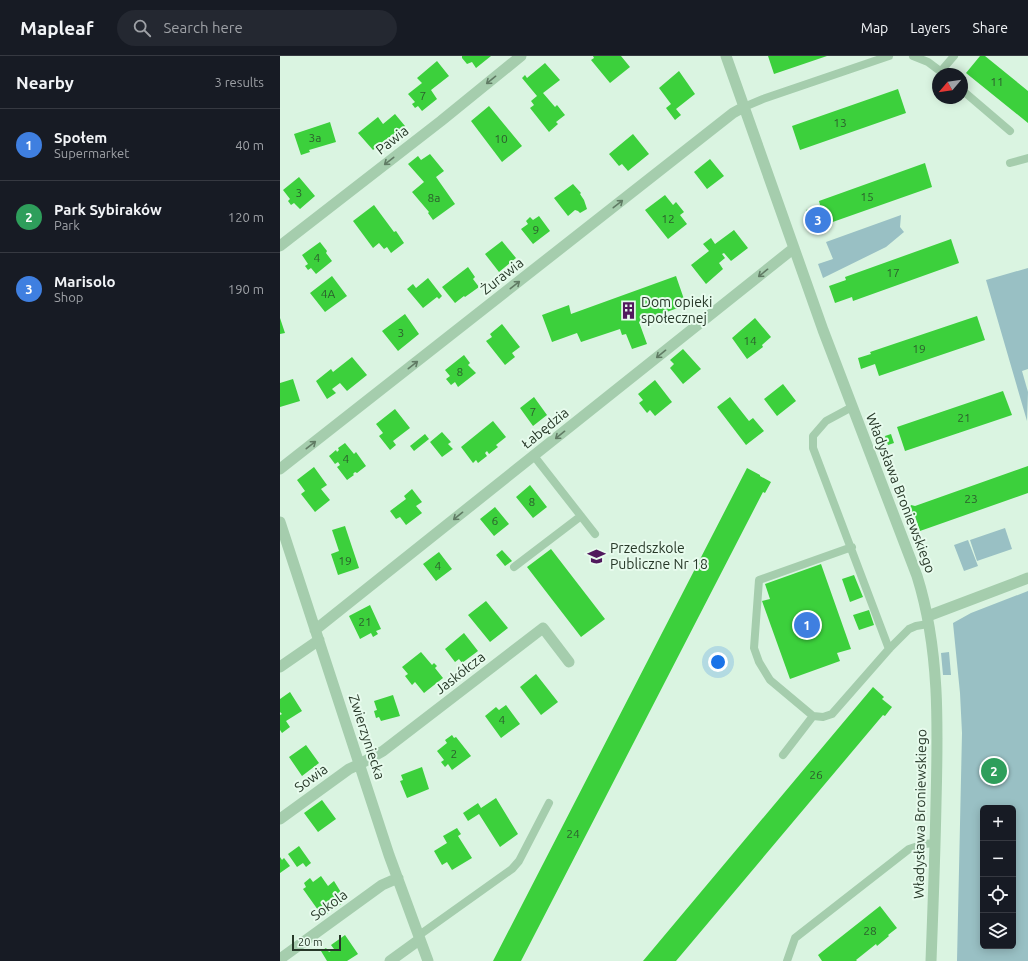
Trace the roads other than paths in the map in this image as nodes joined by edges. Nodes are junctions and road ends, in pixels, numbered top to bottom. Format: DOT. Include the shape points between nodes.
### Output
graph roads {
  1 [pos="521,56"];
  2 [pos="726,56"];
  3 [pos="889,56"];
  4 [pos="913,56"];
  5 [pos="954,56"];
  6 [pos="936,68"];
  7 [pos="946,68"];
  8 [pos="968,95"];
  9 [pos="744,107"];
  10 [pos="1010,131"];
  11 [pos="1028,158"];
  12 [pos="1010,163"];
  13 [pos="280,246"];
  14 [pos="794,248"];
  15 [pos="852,407"];
  16 [pos="534,456"];
  17 [pos="280,469"];
  18 [pos="581,516"];
  19 [pos="280,522"];
  20 [pos="595,534"];
  21 [pos="852,547"];
  22 [pos="514,567"];
  23 [pos="1028,578"];
  24 [pos="928,620"];
  25 [pos="317,635"];
  26 [pos="889,649"];
  27 [pos="569,662"];
  28 [pos="280,667"];
  29 [pos="813,716"];
  30 [pos="782,755"];
  31 [pos="360,764"];
  32 [pos="549,803"];
  33 [pos="280,819"];
  34 [pos="935,843"];
  35 [pos="398,878"];
  36 [pos="419,938"];
  37 [pos="280,959"];
  38 [pos="390,961"];
  39 [pos="428,961"];
  40 [pos="787,961"];
  41 [pos="931,961"];
  1 -- 13 [label="street, Pawia, one-way"];
  2 -- 9 [label="street, Władysława Broniewskiego"];
  3 -- 9 [label="lane"];
  4 -- 6 [label="lane"];
  5 -- 7 [label="lane"];
  8 -- 10 [label="lane"];
  9 -- 14 [label="street, Władysława Broniewskiego"];
  17 -- 9 [label="street, Żurawia, one-way" via="733,113"];
  11 -- 12 [label="lane"];
  14 -- 15 [label="street, Władysława Broniewskiego"];
  14 -- 16 [label="street, Łabędzia, one-way"];
  15 -- 21 [label="lane" via="826,421 813,436 814,448"];
  15 -- 24 [label="street, Władysława Broniewskiego" via="917,576"];
  16 -- 18 [label="lane"];
  16 -- 25 [label="street, Łabędzia, one-way"];
  18 -- 20 [label="lane"];
  18 -- 22 [label="lane"];
  19 -- 25 [label="street, Zwierzyniecka"];
  21 -- 26 [label="lane"];
  21 -- 29 [label="lane" via="759,580 754,648 759,662 770,680"];
  23 -- 24 [label="street"];
  24 -- 26 [label="lane" via="910,629"];
  24 -- 34 [label="street, Władysława Broniewskiego" via="938,723"];
  25 -- 28 [label="street, Łabędzia"];
  25 -- 31 [label="street, Zwierzyniecka"];
  26 -- 29 [label="lane" via="832,714 823,717"];
  27 -- 31 [label="street, Jaskółcza" via="543,628 383,751"];
  29 -- 30 [label="lane"];
  31 -- 33 [label="street, Sowia" via="349,769"];
  31 -- 35 [label="street, Zwierzyniecka"];
  32 -- 36 [label="lane" via="519,861 512,869"];
  34 -- 40 [label="lane" via="909,849 795,938"];
  34 -- 41 [label="street, Władysława Broniewskiego"];
  35 -- 36 [label="street, Zwierzyniecka"];
  35 -- 37 [label="street, Sokola" via="382,885"];
  36 -- 38 [label="street"];
  36 -- 39 [label="street, Zwierzyniecka"];
}
